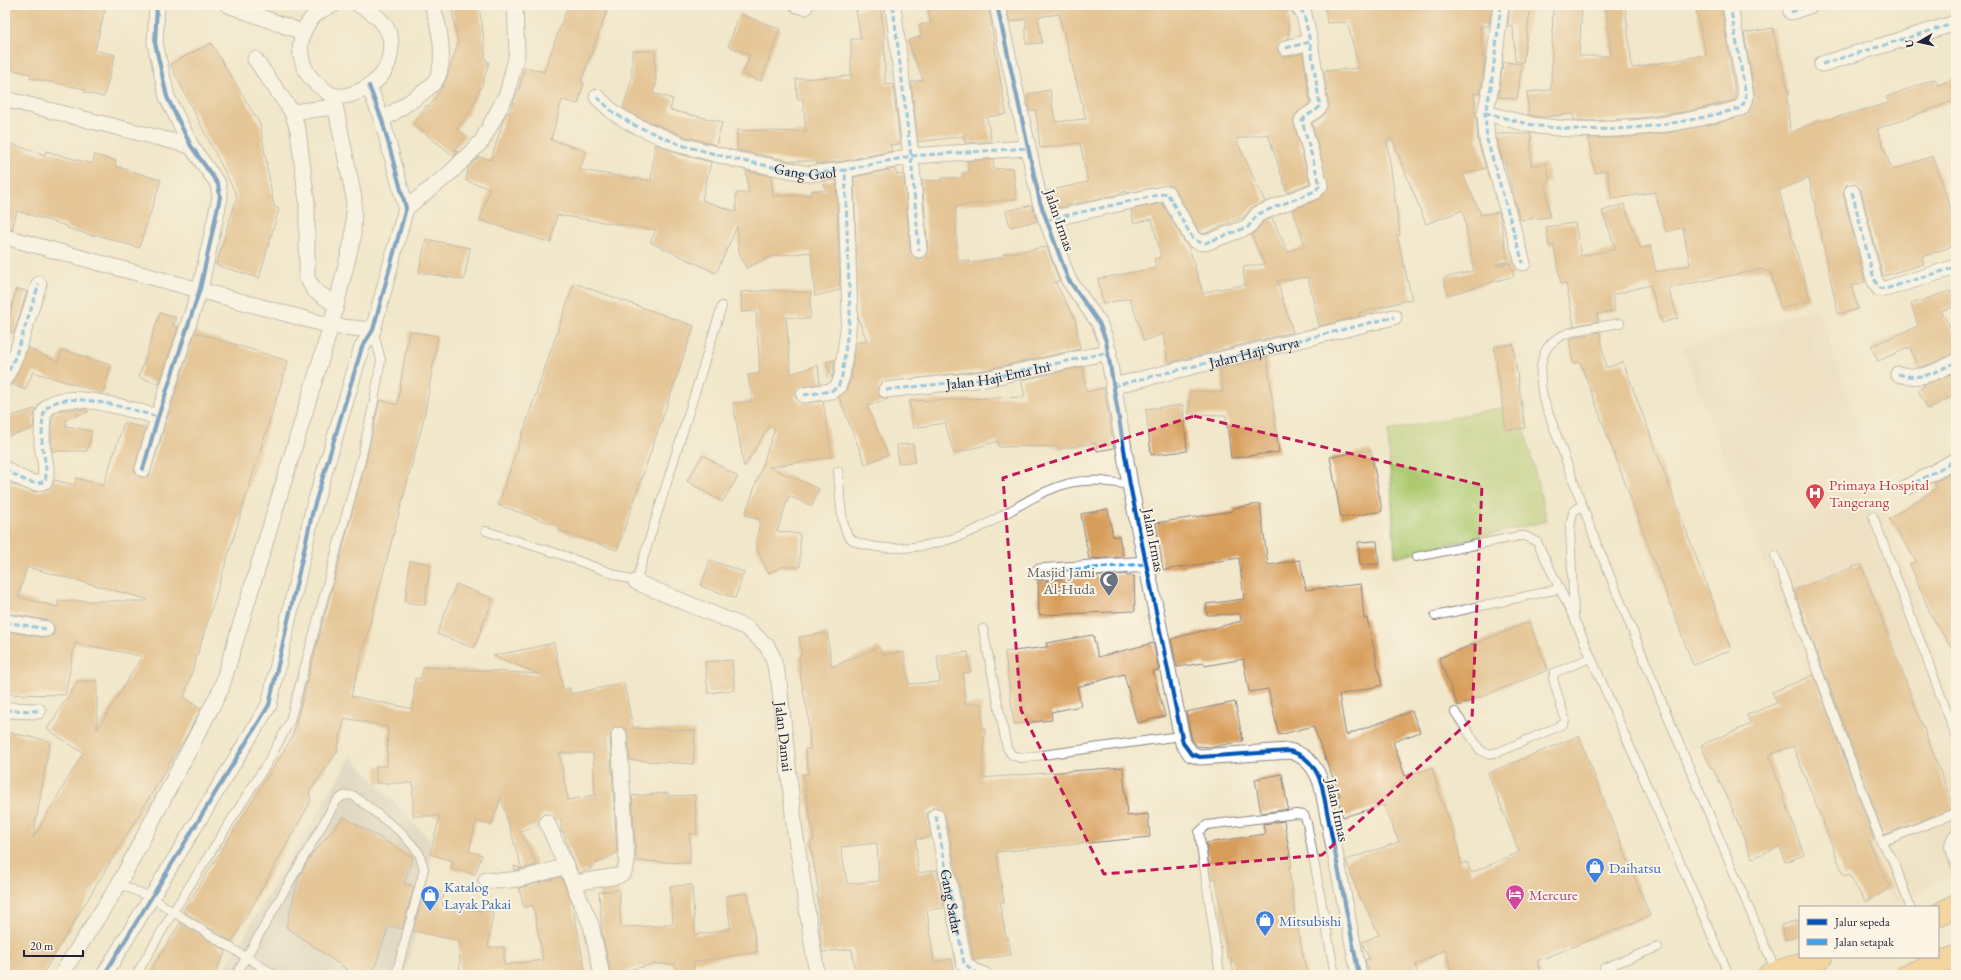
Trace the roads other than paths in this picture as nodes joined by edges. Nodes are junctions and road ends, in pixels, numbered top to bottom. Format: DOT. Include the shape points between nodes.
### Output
graph roads {
  1 [pos="158,5"];
  2 [pos="228,5"];
  3 [pos="333,5"];
  4 [pos="359,5"];
  5 [pos="432,5"];
  6 [pos="515,5"];
  7 [pos="997,5"];
  8 [pos="1297,5"];
  9 [pos="1501,5"];
  10 [pos="1730,5"];
  11 [pos="1812,5"];
  12 [pos="893,6"];
  13 [pos="1791,12"];
  14 [pos="1956,23"];
  15 [pos="302,32"];
  16 [pos="1310,42"];
  17 [pos="1286,48"];
  18 [pos="255,59"];
  19 [pos="1822,64"];
  20 [pos="369,86"];
  21 [pos="598,97"];
  22 [pos="5,99"];
  23 [pos="334,101"];
  24 [pos="292,112"];
  25 [pos="1485,113"];
  26 [pos="382,120"];
  27 [pos="191,146"];
  28 [pos="1027,148"];
  29 [pos="911,156"];
  30 [pos="845,170"];
  31 [pos="1852,192"];
  32 [pos="406,208"];
  33 [pos="1046,220"];
  34 [pos="5,237"];
  35 [pos="919,250"];
  36 [pos="1523,263"];
  37 [pos="1956,267"];
  38 [pos="39,284"];
  39 [pos="200,289"];
  40 [pos="336,305"];
  41 [pos="722,306"];
  42 [pos="1394,317"];
  43 [pos="1620,323"];
  44 [pos="331,326"];
  45 [pos="373,330"];
  46 [pos="1109,352"];
  47 [pos="1956,362"];
  48 [pos="1898,374"];
  49 [pos="5,379"];
  50 [pos="1113,386"];
  51 [pos="886,390"];
  52 [pos="804,395"];
  53 [pos="158,417"];
  54 [pos="1956,460"];
  55 [pos="5,469"];
  56 [pos="143,469"];
  57 [pos="838,471"];
  58 [pos="1130,485"];
  59 [pos="1906,487"];
  60 [pos="1582,506"];
  61 [pos="1873,516"];
  62 [pos="486,531"];
  63 [pos="1775,555"];
  64 [pos="1416,557"];
  65 [pos="1146,564"];
  66 [pos="1039,572"];
  67 [pos="636,582"];
  68 [pos="1559,589"];
  69 [pos="1435,616"];
  70 [pos="1574,618"];
  71 [pos="5,622"];
  72 [pos="46,628"];
  73 [pos="983,629"];
  74 [pos="1590,658"];
  75 [pos="5,710"];
  76 [pos="38,711"];
  77 [pos="1455,712"];
  78 [pos="620,735"];
  79 [pos="1180,736"];
  80 [pos="1956,736"];
  81 [pos="1956,813"];
  82 [pos="936,816"];
  83 [pos="547,822"];
  84 [pos="1956,832"];
  85 [pos="1882,842"];
  86 [pos="567,866"];
  87 [pos="1956,867"];
  88 [pos="486,880"];
  89 [pos="119,884"];
  90 [pos="574,884"];
  91 [pos="153,898"];
  92 [pos="1956,905"];
  93 [pos="1910,906"];
  94 [pos="173,912"];
  95 [pos="1939,914"];
  96 [pos="1658,947"];
  97 [pos="1956,956"];
  98 [pos="246,957"];
  99 [pos="1818,958"];
  100 [pos="1772,974"];
  101 [pos="62,975"];
  102 [pos="104,975"];
  103 [pos="136,975"];
  104 [pos="236,975"];
  105 [pos="275,975"];
  106 [pos="396,975"];
  107 [pos="602,975"];
  108 [pos="817,975"];
  109 [pos="984,975"];
  110 [pos="1220,975"];
  111 [pos="1335,975"];
  112 [pos="1359,975"];
  113 [pos="1607,975"];
  114 [pos="1729,975"];
  115 [pos="1907,975"];
  1 -- 27 [label="street" via="155,43 167,97"];
  2 -- 15 [label="street"];
  3 -- 15 [label="street" via="311,18"];
  4 -- 20 [label="street" via="373,12 386,26 391,43 387,67 381,78"];
  5 -- 26 [label="street" via="439,23 441,66 436,81"];
  6 -- 32 [label="street" via="517,54 507,94 486,134 449,174"];
  7 -- 28 [label="street, Jalan Irmas"];
  8 -- 16 [label="street" via="1304,14"];
  9 -- 25 [label="street" via="1491,87"];
  10 -- 25 [label="street" via="1746,96 1741,108 1642,128 1592,130 1538,126"];
  11 -- 13 [label="street"];
  12 -- 29 [label="street"];
  14 -- 19 [label="street"];
  15 -- 23 [label="street" via="300,51 304,69"];
  16 -- 17 [label="street"];
  16 -- 33 [label="street" via="1320,106 1302,121 1320,186 1315,191 1258,214 1248,227 1205,242 1192,239 1167,192"];
  18 -- 24 [label="street"];
  20 -- 23 [label="street" via="356,94"];
  20 -- 26 [label="street"];
  21 -- 30 [label="street, Gang Gaol" via="614,113 634,125 681,145 738,160 809,174"];
  22 -- 27 [label="street"];
  23 -- 24 [label="street"];
  23 -- 40 [label="street" via="354,198 353,238"];
  24 -- 40 [label="street" via="298,130 307,203 307,278 314,290"];
  25 -- 36 [label="street" via="1488,146"];
  26 -- 32 [label="street"];
  27 -- 39 [label="street" via="213,174 220,197"];
  28 -- 29 [label="street, Gang Gaol"];
  28 -- 33 [label="street, Jalan Irmas"];
  29 -- 30 [label="street, Gang Gaol"];
  29 -- 35 [label="street"];
  30 -- 52 [label="street" via="850,314 842,376 838,387 831,391"];
  31 -- 37 [label="street" via="1874,279 1879,288"];
  32 -- 45 [label="street"];
  33 -- 46 [label="street, Jalan Irmas" via="1068,279 1099,323"];
  34 -- 39 [label="street"];
  38 -- 49 [label="street" via="16,355"];
  39 -- 44 [label="street"];
  39 -- 53 [label="street"];
  40 -- 44 [label="street"];
  41 -- 67 [label="lane"];
  42 -- 50 [label="street, Jalan Haji Surya"];
  43 -- 60 [label="lane" via="1566,332 1551,342 1543,362 1543,398"];
  44 -- 45 [label="street"];
  44 -- 89 [label="street" via="221,689"];
  45 -- 91 [label="street" via="362,347 313,510 269,705"];
  45 -- 94 [label="lane" via="381,360 374,401 361,460 296,706 268,762"];
  46 -- 50 [label="street, Jalan Irmas"];
  46 -- 51 [label="street, Jalan Haji Ema Ini" via="985,379"];
  47 -- 48 [label="street" via="1925,376 1908,377"];
  50 -- 58 [label="street, Jalan Irmas"];
  53 -- 55 [label="street" via="83,399 52,403 45,410 43,417 42,444 46,471 44,481 40,484 31,482"];
  53 -- 56 [label="street"];
  54 -- 59 [label="street"];
  57 -- 58 [label="lane" via="847,535 863,545 890,548 938,543 978,529 1046,491 1070,483 1088,480"];
  58 -- 65 [label="street, Jalan Irmas"];
  60 -- 70 [label="lane" via="1573,512 1570,528"];
  60 -- 100 [label="lane"];
  61 -- 80 [label="lane"];
  62 -- 67 [label="lane"];
  63 -- 85 [label="lane"];
  64 -- 68 [label="lane" via="1525,536 1537,542"];
  65 -- 66 [label="street"];
  65 -- 79 [label="street, Jalan Irmas"];
  67 -- 108 [label="street, Jalan Damai" via="747,628 767,646 773,658 779,682 795,832"];
  68 -- 69 [label="lane"];
  68 -- 70 [label="lane"];
  70 -- 74 [label="lane"];
  71 -- 72 [label="street"];
  73 -- 79 [label="lane" via="1007,748 1012,755 1021,758"];
  74 -- 77 [label="lane" via="1554,673 1553,679 1565,719 1564,724 1499,752 1488,754 1480,750"];
  74 -- 114 [label="lane"];
  75 -- 76 [label="street"];
  78 -- 90 [label="street" via="627,863 624,872 618,876"];
  79 -- 112 [label="street, Jalan Irmas" via="1186,749 1195,756 1289,751 1307,758 1313,766 1322,786"];
  81 -- 85 [label="lane"];
  82 -- 109 [label="street, Gang Sadar" via="964,963 973,971"];
  83 -- 86 [label="street"];
  84 -- 87 [label="lane" via="1948,844"];
  85 -- 93 [label="lane" via="1895,864"];
  86 -- 88 [label="street" via="514,881"];
  86 -- 90 [label="street"];
  89 -- 91 [label="lane"];
  89 -- 101 [label="street"];
  90 -- 107 [label="street" via="591,925"];
  91 -- 94 [label="lane"];
  91 -- 102 [label="street"];
  92 -- 95 [label="main road"];
  94 -- 98 [label="lane"];
  94 -- 103 [label="lane"];
  96 -- 113 [label="lane" via="1604,968"];
  97 -- 115 [label="main road"];
  98 -- 104 [label="lane"];
  98 -- 105 [label="lane"];
  98 -- 106 [label="lane" via="335,803 343,796 349,795 354,796 402,833 419,853 424,869"];
  99 -- 100 [label="main road"];
  110 -- 111 [label="lane" via="1199,832 1207,825 1296,814 1304,815 1308,823"];
}
